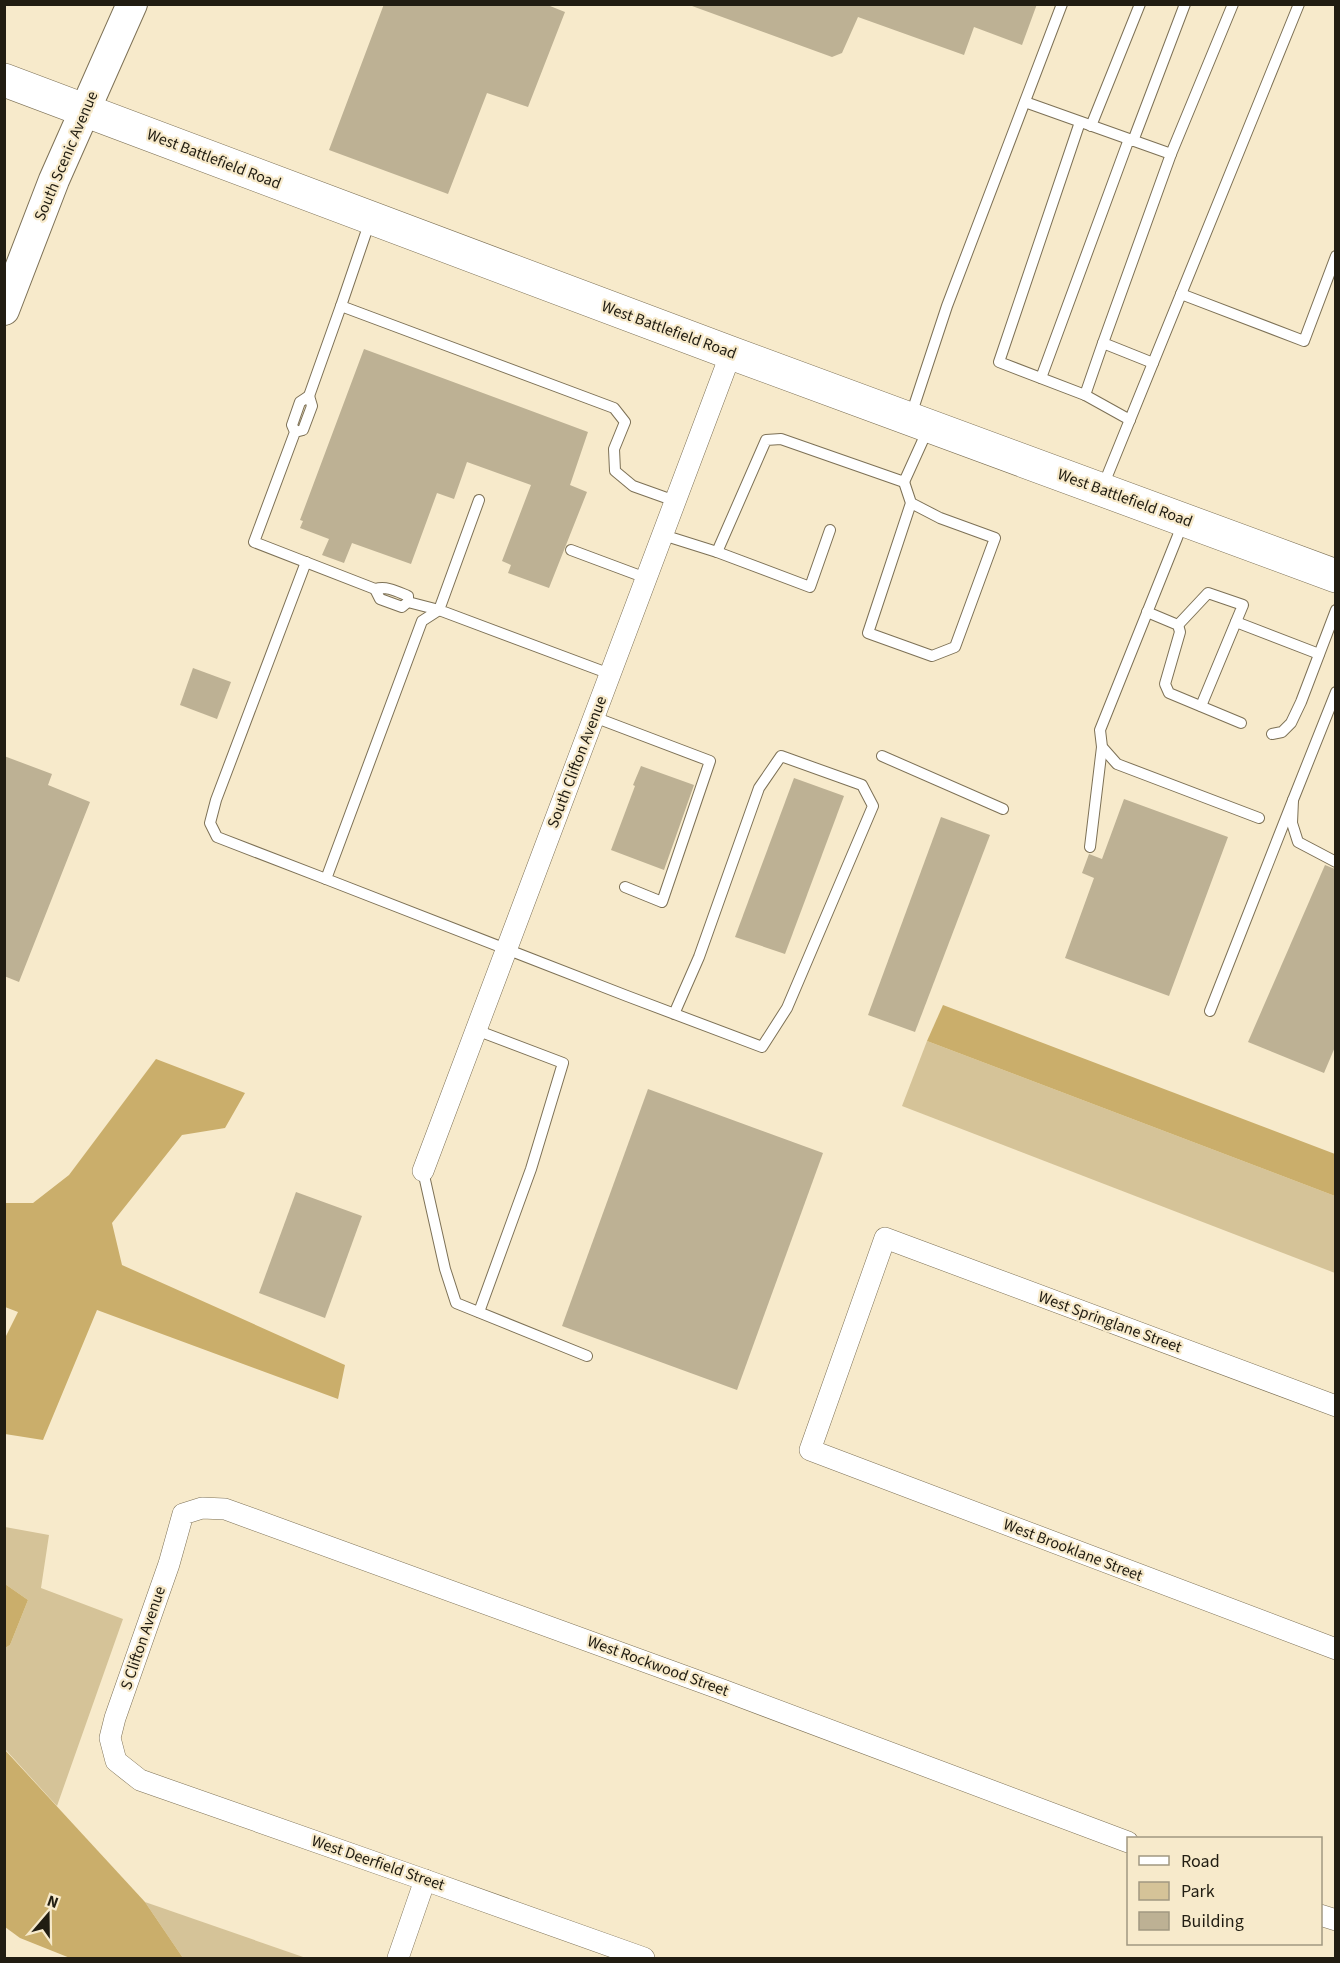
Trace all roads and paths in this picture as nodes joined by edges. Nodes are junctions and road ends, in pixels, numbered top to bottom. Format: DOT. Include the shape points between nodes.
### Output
graph roads {
  1 [pos="132,4"];
  2 [pos="1062,4"];
  3 [pos="1140,4"];
  4 [pos="1185,4"];
  5 [pos="1233,4"];
  6 [pos="1299,4"];
  7 [pos="4,80"];
  8 [pos="1025,102"];
  9 [pos="84,111"];
  10 [pos="1086,124"];
  11 [pos="1131,140"];
  12 [pos="1171,154"];
  13 [pos="372,218"];
  14 [pos="1335,256"];
  15 [pos="1181,294"];
  16 [pos="340,306"];
  17 [pos="4,310"];
  18 [pos="1103,343"];
  19 [pos="731,353"];
  20 [pos="1153,363"];
  21 [pos="1041,378"];
  22 [pos="1085,395"];
  23 [pos="1130,420"];
  24 [pos="920,421"];
  25 [pos="904,482"];
  26 [pos="1101,489"];
  27 [pos="479,500"];
  28 [pos="675,501"];
  29 [pos="911,503"];
  30 [pos="1184,520"];
  31 [pos="830,530"];
  32 [pos="663,535"];
  33 [pos="571,550"];
  34 [pos="717,552"];
  35 [pos="306,562"];
  36 [pos="1335,576"];
  37 [pos="646,578"];
  38 [pos="439,610"];
  39 [pos="1335,610"];
  40 [pos="1147,612"];
  41 [pos="1236,622"];
  42 [pos="1178,626"];
  43 [pos="1318,658"];
  44 [pos="610,674"];
  45 [pos="1335,692"];
  46 [pos="1201,706"];
  47 [pos="594,717"];
  48 [pos="1241,723"];
  49 [pos="1272,734"];
  50 [pos="1102,747"];
  51 [pos="882,756"];
  52 [pos="1293,800"];
  53 [pos="1003,809"];
  54 [pos="1259,818"];
  55 [pos="1090,847"];
  56 [pos="1335,862"];
  57 [pos="326,879"];
  58 [pos="625,887"];
  59 [pos="507,949"];
  60 [pos="1210,1011"];
  61 [pos="674,1014"];
  62 [pos="476,1030"];
  63 [pos="423,1171"];
  64 [pos="479,1312"];
  65 [pos="587,1356"];
  66 [pos="1335,1406"];
  67 [pos="810,1450"];
  68 [pos="183,1514"];
  69 [pos="1335,1649"];
  70 [pos="116,1761"];
  71 [pos="1127,1842"];
  72 [pos="425,1880"];
  73 [pos="398,1959"];
  74 [pos="644,1959"];
  1 -- 9 [label="main road, South Scenic Avenue"];
  2 -- 8 [label="lane"];
  3 -- 10 [label="lane"];
  4 -- 11 [label="lane"];
  5 -- 12 [label="lane"];
  6 -- 15 [label="lane"];
  7 -- 9 [label="main road, West Battlefield Road"];
  8 -- 10 [label="lane"];
  8 -- 24 [label="lane" via="947,306"];
  9 -- 13 [label="main road, West Battlefield Road"];
  9 -- 17 [label="main road, South Scenic Avenue"];
  10 -- 11 [label="lane"];
  10 -- 21 [label="lane" via="999,362"];
  11 -- 12 [label="lane"];
  11 -- 21 [label="lane"];
  12 -- 18 [label="lane"];
  13 -- 16 [label="lane"];
  13 -- 19 [label="main road, West Battlefield Road"];
  14 -- 15 [label="lane" via="1304,341"];
  15 -- 20 [label="lane"];
  16 -- 28 [label="lane" via="614,408 625,422 614,449 615,471 633,486"];
  16 -- 35 [label="lane" via="309,396 312,406 303,430 295,432 254,542"];
  18 -- 20 [label="lane"];
  18 -- 22 [label="lane"];
  19 -- 24 [label="main road, West Battlefield Road"];
  19 -- 28 [label="street, South Clifton Avenue"];
  20 -- 23 [label="lane"];
  21 -- 22 [label="lane"];
  22 -- 23 [label="lane"];
  23 -- 26 [label="lane"];
  24 -- 25 [label="lane"];
  24 -- 26 [label="main road, West Battlefield Road"];
  25 -- 29 [label="lane"];
  25 -- 34 [label="lane" via="781,439 766,440"];
  26 -- 30 [label="main road, West Battlefield Road"];
  27 -- 38 [label="lane"];
  28 -- 32 [label="street, South Clifton Avenue"];
  29 -- 29 [label="lane" via="995,538 955,647 932,656 868,633"];
  30 -- 36 [label="main road, West Battlefield Road"];
  30 -- 40 [label="lane"];
  31 -- 34 [label="lane" via="810,587"];
  32 -- 34 [label="lane"];
  32 -- 37 [label="street, South Clifton Avenue"];
  33 -- 37 [label="lane"];
  35 -- 38 [label="lane" via="375,589 395,590 408,596 408,602"];
  35 -- 57 [label="lane" via="210,823 217,837"];
  37 -- 44 [label="street, South Clifton Avenue"];
  38 -- 44 [label="lane"];
  38 -- 57 [label="lane" via="422,621"];
  39 -- 43 [label="lane"];
  40 -- 42 [label="lane"];
  40 -- 50 [label="lane" via="1100,730"];
  41 -- 42 [label="lane" via="1243,604 1208,593"];
  41 -- 43 [label="lane"];
  41 -- 46 [label="lane"];
  42 -- 46 [label="lane" via="1180,632 1165,684 1169,693"];
  43 -- 49 [label="lane" via="1291,723 1282,732"];
  44 -- 47 [label="street, South Clifton Avenue"];
  45 -- 52 [label="lane"];
  46 -- 48 [label="lane"];
  47 -- 58 [label="lane" via="710,760 662,902"];
  47 -- 59 [label="street, South Clifton Avenue"];
  50 -- 54 [label="lane" via="1117,764"];
  50 -- 55 [label="lane"];
  51 -- 53 [label="lane"];
  52 -- 56 [label="lane" via="1292,823 1298,842"];
  52 -- 60 [label="lane"];
  57 -- 59 [label="lane"];
  59 -- 61 [label="lane"];
  59 -- 62 [label="street, South Clifton Avenue"];
  61 -- 61 [label="lane" via="762,1047 787,1008 873,806 862,785 781,756 759,788 699,957"];
  62 -- 63 [label="street, South Clifton Avenue"];
  62 -- 64 [label="lane" via="563,1063 531,1169"];
  63 -- 64 [label="lane" via="456,1303"];
  64 -- 65 [label="lane"];
  66 -- 67 [label="street, West Springlane Street" via="885,1238"];
  67 -- 69 [label="street, West Brooklane Street"];
  68 -- 70 [label="street, S Clifton Avenue" via="115,1718 110,1738"];
  68 -- 71 [label="street, West Rockwood Street" via="202,1508 225,1509"];
  70 -- 72 [label="street, West Deerfield Street" via="140,1780"];
  72 -- 73 [label="street"];
  72 -- 74 [label="street, West Deerfield Street"];
}
